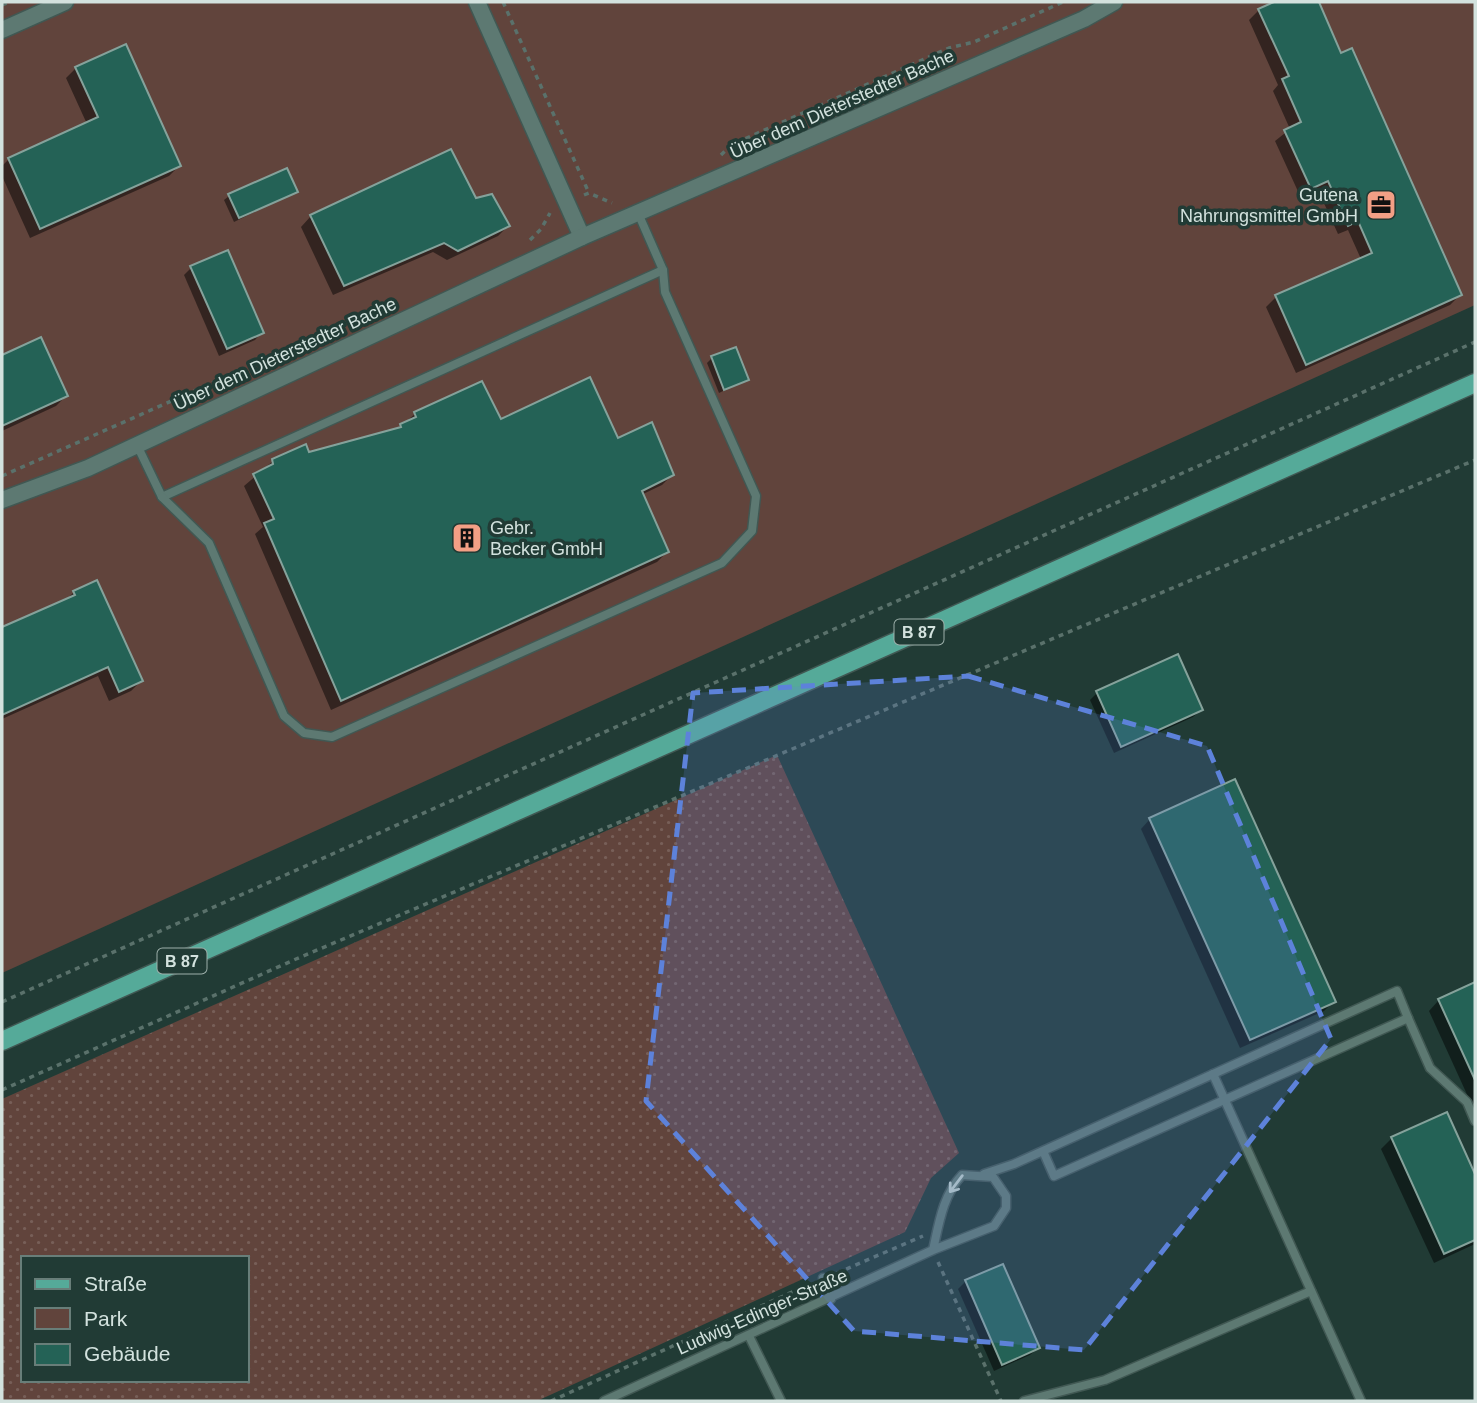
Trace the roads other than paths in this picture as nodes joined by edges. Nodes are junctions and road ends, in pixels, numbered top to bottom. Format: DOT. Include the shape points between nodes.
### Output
graph roads {
  1 [pos="65,2"];
  2 [pos="477,2"];
  3 [pos="1114,2"];
  4 [pos="2,30"];
  5 [pos="638,213"];
  6 [pos="582,237"];
  7 [pos="663,270"];
  8 [pos="1475,383"];
  9 [pos="137,445"];
  10 [pos="162,497"];
  11 [pos="2,499"];
  12 [pos="1408,1018"];
  13 [pos="2,1041"];
  14 [pos="1213,1074"];
  15 [pos="1225,1100"];
  16 [pos="1475,1121"];
  17 [pos="1043,1151"];
  18 [pos="984,1174"];
  19 [pos="933,1250"];
  20 [pos="823,1278"];
  21 [pos="1311,1291"];
  22 [pos="831,1299"];
  23 [pos="749,1336"];
  24 [pos="604,1401"];
  25 [pos="781,1401"];
  26 [pos="1024,1401"];
  27 [pos="1361,1401"];
  1 -- 4 [label="street"];
  2 -- 6 [label="street"];
  3 -- 5 [label="street, Über dem Dieterstedter Bache"];
  5 -- 6 [label="street, Über dem Dieterstedter Bache"];
  5 -- 7 [label="lane"];
  6 -- 9 [label="street, Über dem Dieterstedter Bache"];
  7 -- 10 [label="lane"];
  7 -- 10 [label="lane" via="665,292 757,496 752,531 722,563 710,569 332,737 304,733 284,716 209,543"];
  8 -- 13 [label="main road, B 87"];
  9 -- 10 [label="lane"];
  9 -- 11 [label="street, Über dem Dieterstedter Bache"];
  12 -- 14 [label="lane" via="1396,991"];
  12 -- 15 [label="lane"];
  12 -- 16 [label="lane" via="1430,1068 1467,1102"];
  14 -- 15 [label="lane"];
  14 -- 17 [label="lane"];
  15 -- 17 [label="lane" via="1054,1176"];
  15 -- 21 [label="lane"];
  17 -- 18 [label="lane"];
  18 -- 19 [label="lane, one-way" via="962,1175 953,1184"];
  18 -- 19 [label="lane, Ludwig-Edinger-Straße" via="993,1177 1006,1196 1001,1220"];
  19 -- 22 [label="lane, Ludwig-Edinger-Straße"];
  20 -- 22 [label="lane"];
  21 -- 26 [label="lane" via="1105,1380"];
  21 -- 27 [label="lane"];
  22 -- 23 [label="lane, Ludwig-Edinger-Straße"];
  23 -- 24 [label="lane, Ludwig-Edinger-Straße"];
  23 -- 25 [label="lane"];
}
